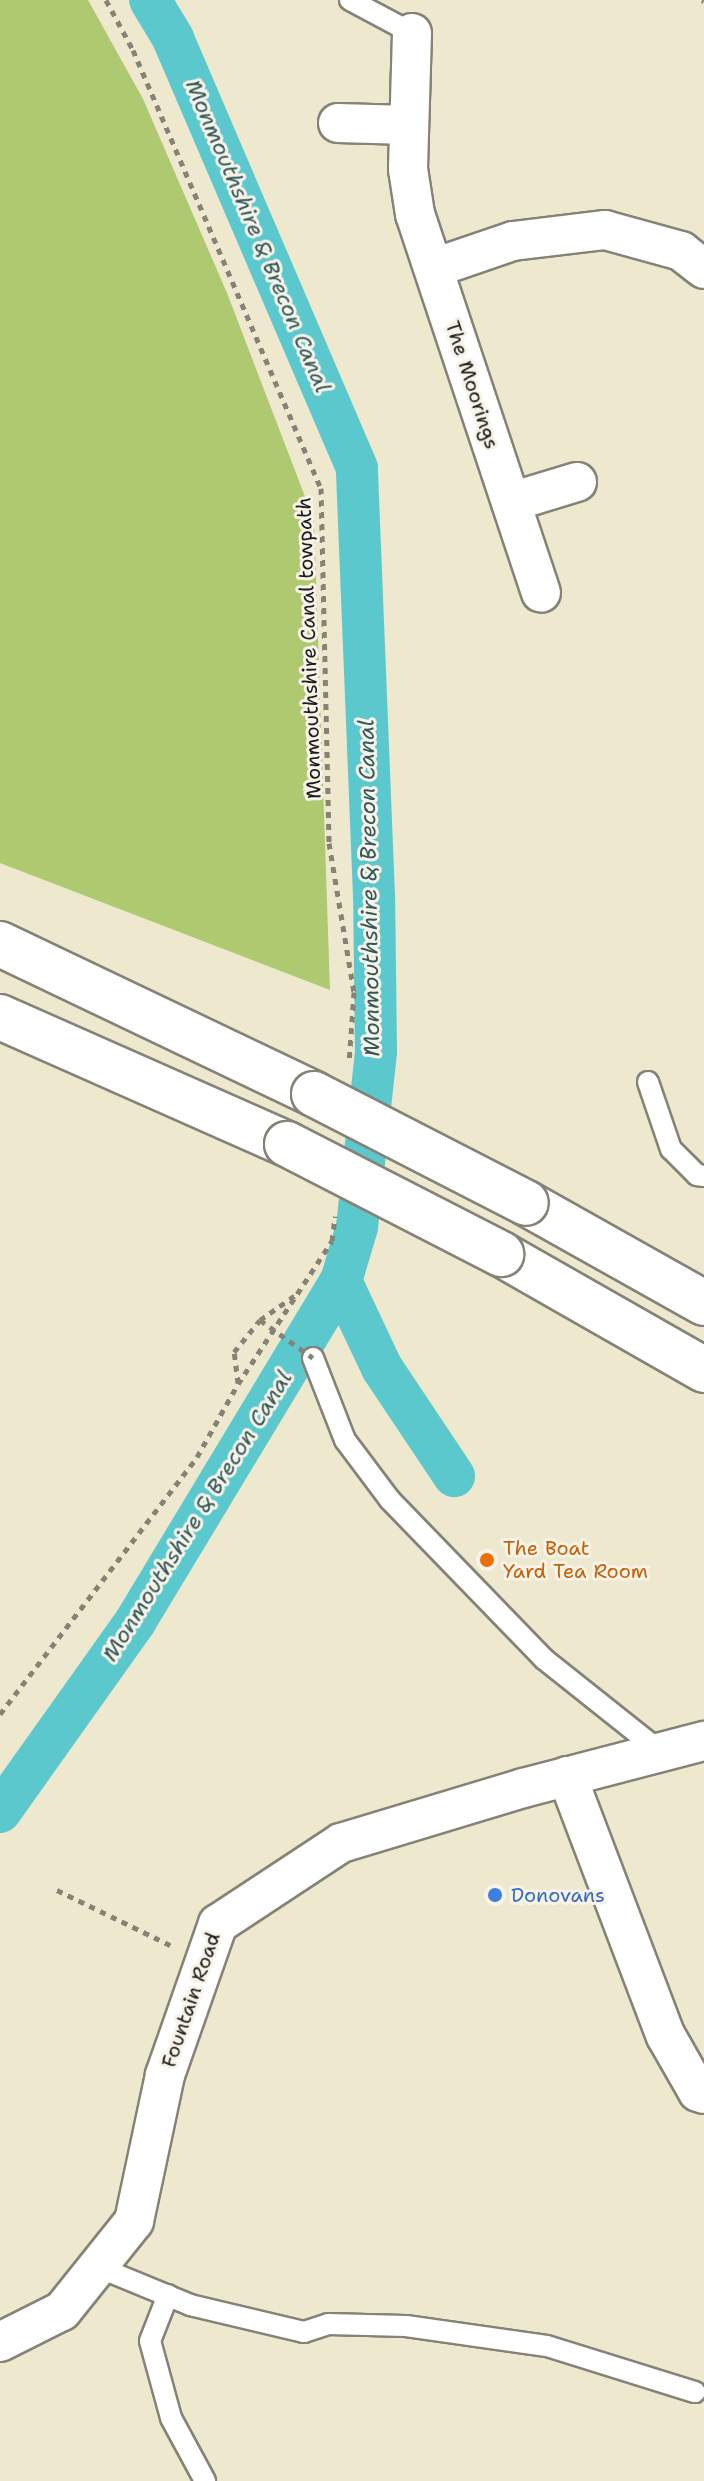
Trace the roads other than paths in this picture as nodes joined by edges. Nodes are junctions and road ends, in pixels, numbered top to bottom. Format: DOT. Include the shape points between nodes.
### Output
graph roads {
  1 [pos="350,0"];
  2 [pos="412,33"];
  3 [pos="338,123"];
  4 [pos="409,125"];
  5 [pos="434,268"];
  6 [pos="704,269"];
  7 [pos="577,482"];
  8 [pos="511,502"];
  9 [pos="541,593"];
  10 [pos="0,944"];
  11 [pos="0,1017"];
  12 [pos="648,1082"];
  13 [pos="704,1176"];
  14 [pos="526,1203"];
  15 [pos="704,1282"];
  16 [pos="704,1303"];
  17 [pos="313,1358"];
  18 [pos="699,1369"];
  19 [pos="704,1741"];
  20 [pos="661,1752"];
  21 [pos="567,1776"];
  22 [pos="704,2094"];
  23 [pos="98,2267"];
  24 [pos="168,2295"];
  25 [pos="0,2342"];
  26 [pos="695,2392"];
  27 [pos="205,2481"];
  1 -- 2 [label="lane"];
  2 -- 4 [label="street, The Moorings"];
  3 -- 4 [label="street"];
  4 -- 5 [label="street, The Moorings" via="415,214"];
  5 -- 6 [label="street" via="513,241 605,230 681,251"];
  5 -- 8 [label="street, The Moorings"];
  7 -- 8 [label="street"];
  8 -- 9 [label="street, The Moorings"];
  10 -- 14 [label="main road, bridge" via="331,1084"];
  11 -- 18 [label="main road, bridge" via="287,1144 501,1254"];
  12 -- 13 [label="lane" via="671,1149"];
  14 -- 15 [label="main road"];
  14 -- 16 [label="main road"];
  17 -- 20 [label="lane" via="345,1440 390,1500 544,1659"];
  19 -- 20 [label="street, Fountain Road"];
  20 -- 21 [label="street, Fountain Road"];
  21 -- 22 [label="street" via="666,2036"];
  21 -- 23 [label="street, Fountain Road" via="341,1843 218,1924 165,2075 134,2221"];
  23 -- 24 [label="lane"];
  23 -- 25 [label="street, Fountain Road" via="62,2311"];
  24 -- 26 [label="lane" via="304,2332 328,2324 406,2326 547,2346"];
  24 -- 27 [label="lane" via="150,2341 171,2418"];
}
